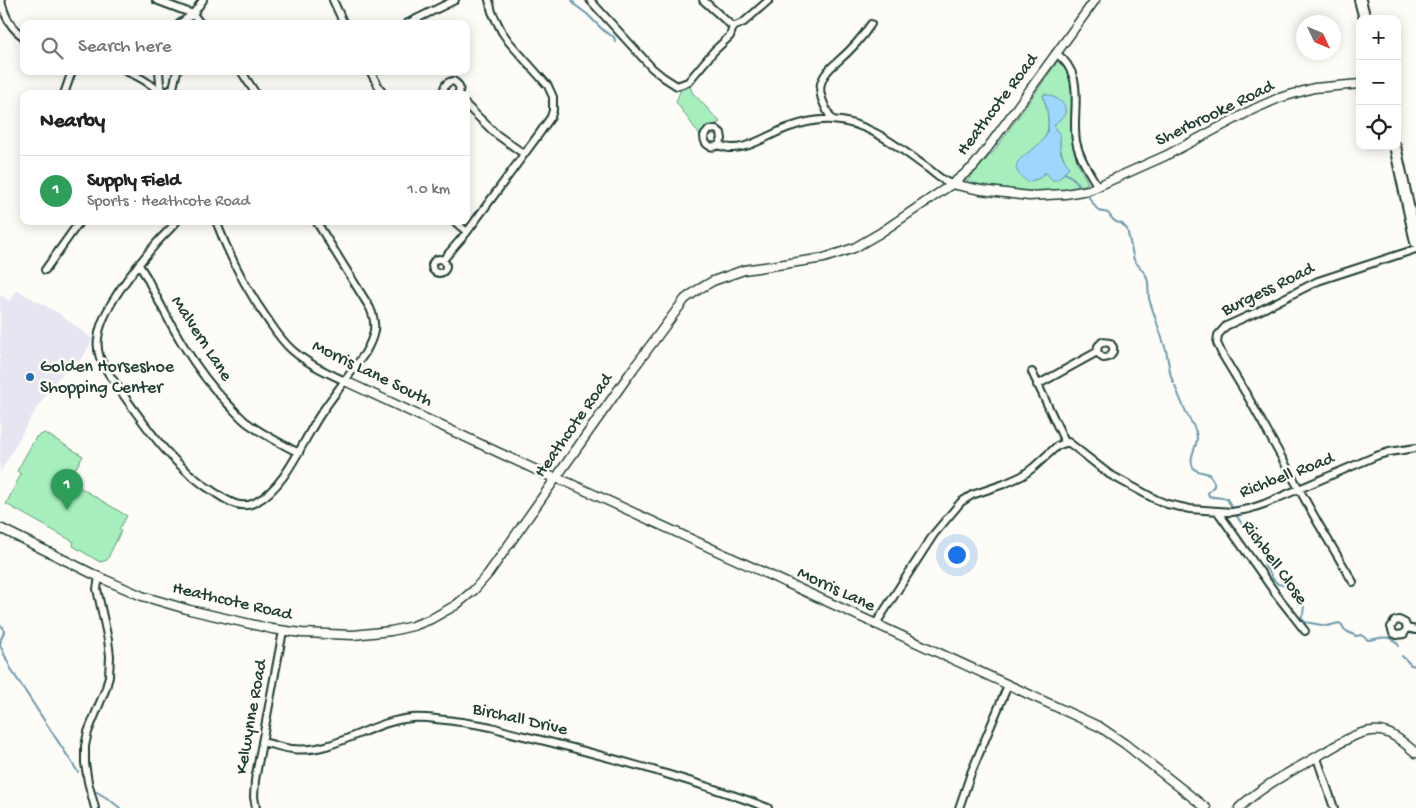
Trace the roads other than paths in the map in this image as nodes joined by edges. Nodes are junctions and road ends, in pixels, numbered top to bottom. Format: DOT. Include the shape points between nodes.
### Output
graph roads {
  1 [pos="0,0"];
  2 [pos="156,0"];
  3 [pos="203,0"];
  4 [pos="333,0"];
  5 [pos="455,0"];
  6 [pos="489,0"];
  7 [pos="590,0"];
  8 [pos="703,0"];
  9 [pos="769,0"];
  10 [pos="1094,0"];
  11 [pos="1360,0"];
  12 [pos="192,14"];
  13 [pos="1364,15"];
  14 [pos="184,20"];
  15 [pos="193,20"];
  16 [pos="197,20"];
  17 [pos="342,20"];
  18 [pos="414,20"];
  19 [pos="871,24"];
  20 [pos="734,27"];
  21 [pos="20,34"];
  22 [pos="1056,53"];
  23 [pos="71,75"];
  24 [pos="137,75"];
  25 [pos="159,75"];
  26 [pos="176,75"];
  27 [pos="244,75"];
  28 [pos="372,75"];
  29 [pos="1356,84"];
  30 [pos="65,90"];
  31 [pos="158,90"];
  32 [pos="162,90"];
  33 [pos="170,90"];
  34 [pos="253,90"];
  35 [pos="381,90"];
  36 [pos="444,90"];
  37 [pos="459,90"];
  38 [pos="470,109"];
  39 [pos="832,120"];
  40 [pos="719,145"];
  41 [pos="1396,150"];
  42 [pos="524,154"];
  43 [pos="952,184"];
  44 [pos="1098,187"];
  45 [pos="77,225"];
  46 [pos="170,225"];
  47 [pos="173,225"];
  48 [pos="217,225"];
  49 [pos="318,225"];
  50 [pos="459,225"];
  51 [pos="467,232"];
  52 [pos="162,238"];
  53 [pos="1416,242"];
  54 [pos="1416,248"];
  55 [pos="443,260"];
  56 [pos="139,265"];
  57 [pos="46,270"];
  58 [pos="1098,352"];
  59 [pos="1032,372"];
  60 [pos="344,381"];
  61 [pos="1037,385"];
  62 [pos="440,424"];
  63 [pos="1065,442"];
  64 [pos="1416,448"];
  65 [pos="299,452"];
  66 [pos="556,478"];
  67 [pos="1300,490"];
  68 [pos="1218,512"];
  69 [pos="0,528"];
  70 [pos="99,577"];
  71 [pos="1353,582"];
  72 [pos="875,624"];
  73 [pos="1407,628"];
  74 [pos="1416,630"];
  75 [pos="284,631"];
  76 [pos="1305,631"];
  77 [pos="1008,685"];
  78 [pos="262,742"];
  79 [pos="1416,753"];
  80 [pos="1315,758"];
  81 [pos="95,808"];
  82 [pos="256,808"];
  83 [pos="768,808"];
  84 [pos="959,808"];
  85 [pos="1206,808"];
  86 [pos="1239,808"];
  87 [pos="1334,808"];
  1 -- 21 [label="street" via="7,20"];
  2 -- 12 [label="street"];
  3 -- 12 [label="street"];
  4 -- 17 [label="street"];
  5 -- 18 [label="street"];
  6 -- 42 [label="street" via="502,32 548,86 553,97 551,117"];
  7 -- 20 [label="street" via="652,68 677,86 688,82 730,36"];
  8 -- 20 [label="street"];
  9 -- 20 [label="street"];
  10 -- 22 [label="street, Heathcote Road"];
  11 -- 13 [label="main road"];
  12 -- 14 [label="street"];
  12 -- 15 [label="street"];
  12 -- 16 [label="street"];
  19 -- 39 [label="street" via="862,38 827,70 821,81 820,93"];
  22 -- 43 [label="street, Heathcote Road" via="984,153"];
  22 -- 44 [label="street" via="1074,76 1077,142"];
  23 -- 30 [label="street"];
  24 -- 31 [label="street"];
  25 -- 32 [label="street"];
  26 -- 33 [label="street"];
  27 -- 34 [label="street"];
  28 -- 35 [label="street"];
  29 -- 44 [label="street, Sherbrooke Road" via="1314,88 1279,98"];
  36 -- 37 [label="street" via="445,85 453,82"];
  38 -- 42 [label="street" via="496,134"];
  39 -- 40 [label="street, Sherbrooke Road" via="784,128 736,148"];
  39 -- 43 [label="street, Sherbrooke Road" via="878,134"];
  41 -- 53 [label="main road"];
  42 -- 51 [label="street"];
  43 -- 44 [label="street, Sherbrooke Road" via="1029,196 1065,194"];
  43 -- 66 [label="street, Heathcote Road" via="854,248 824,258 744,270 698,289 673,314"];
  45 -- 57 [label="street"];
  46 -- 52 [label="street"];
  47 -- 52 [label="street"];
  48 -- 60 [label="street, Morris Lane South" via="236,270 280,337 314,366"];
  49 -- 60 [label="street" via="374,319 370,344"];
  50 -- 51 [label="street"];
  51 -- 55 [label="street"];
  52 -- 56 [label="street"];
  54 -- 67 [label="street, Burgess Road" via="1318,281 1226,326 1218,335 1217,343 1222,354"];
  56 -- 65 [label="street, Malvern Lane" via="184,347 218,394 266,436"];
  56 -- 65 [label="street" via="110,308 101,326 98,346 106,369 156,440 198,482 241,506 254,504 268,494"];
  58 -- 61 [label="street"];
  59 -- 61 [label="street"];
  60 -- 62 [label="street, Morris Lane South"];
  60 -- 65 [label="street"];
  61 -- 63 [label="street"];
  62 -- 66 [label="street, Morris Lane"];
  63 -- 68 [label="street, Richbell Road" via="1109,474 1155,499 1178,507"];
  63 -- 72 [label="street" via="1022,476 961,502 934,534"];
  64 -- 67 [label="street, Richbell Road" via="1376,456"];
  66 -- 72 [label="street, Morris Lane"];
  66 -- 75 [label="street, Heathcote Road" via="488,574 466,598 447,612 413,626 384,632 353,635"];
  67 -- 68 [label="street, Richbell Road" via="1250,509"];
  67 -- 71 [label="street"];
  68 -- 76 [label="street, Richbell Close"];
  69 -- 70 [label="street, Heathcote Road"];
  70 -- 75 [label="street, Heathcote Road" via="142,596"];
  70 -- 81 [label="street" via="97,589 110,656 106,688 85,746 88,782"];
  72 -- 77 [label="street, Morris Lane"];
  73 -- 74 [label="street"];
  75 -- 78 [label="street, Kelwynne Road"];
  77 -- 84 [label="street"];
  77 -- 85 [label="street, Morris Lane" via="1110,733"];
  78 -- 82 [label="street, Kelwynne Road" via="255,780"];
  78 -- 83 [label="street, Birchall Drive" via="292,749 323,747 413,718 466,723 638,766"];
  79 -- 80 [label="street" via="1396,736 1371,731 1360,733"];
  80 -- 86 [label="street" via="1261,790"];
  80 -- 87 [label="street"];
}
